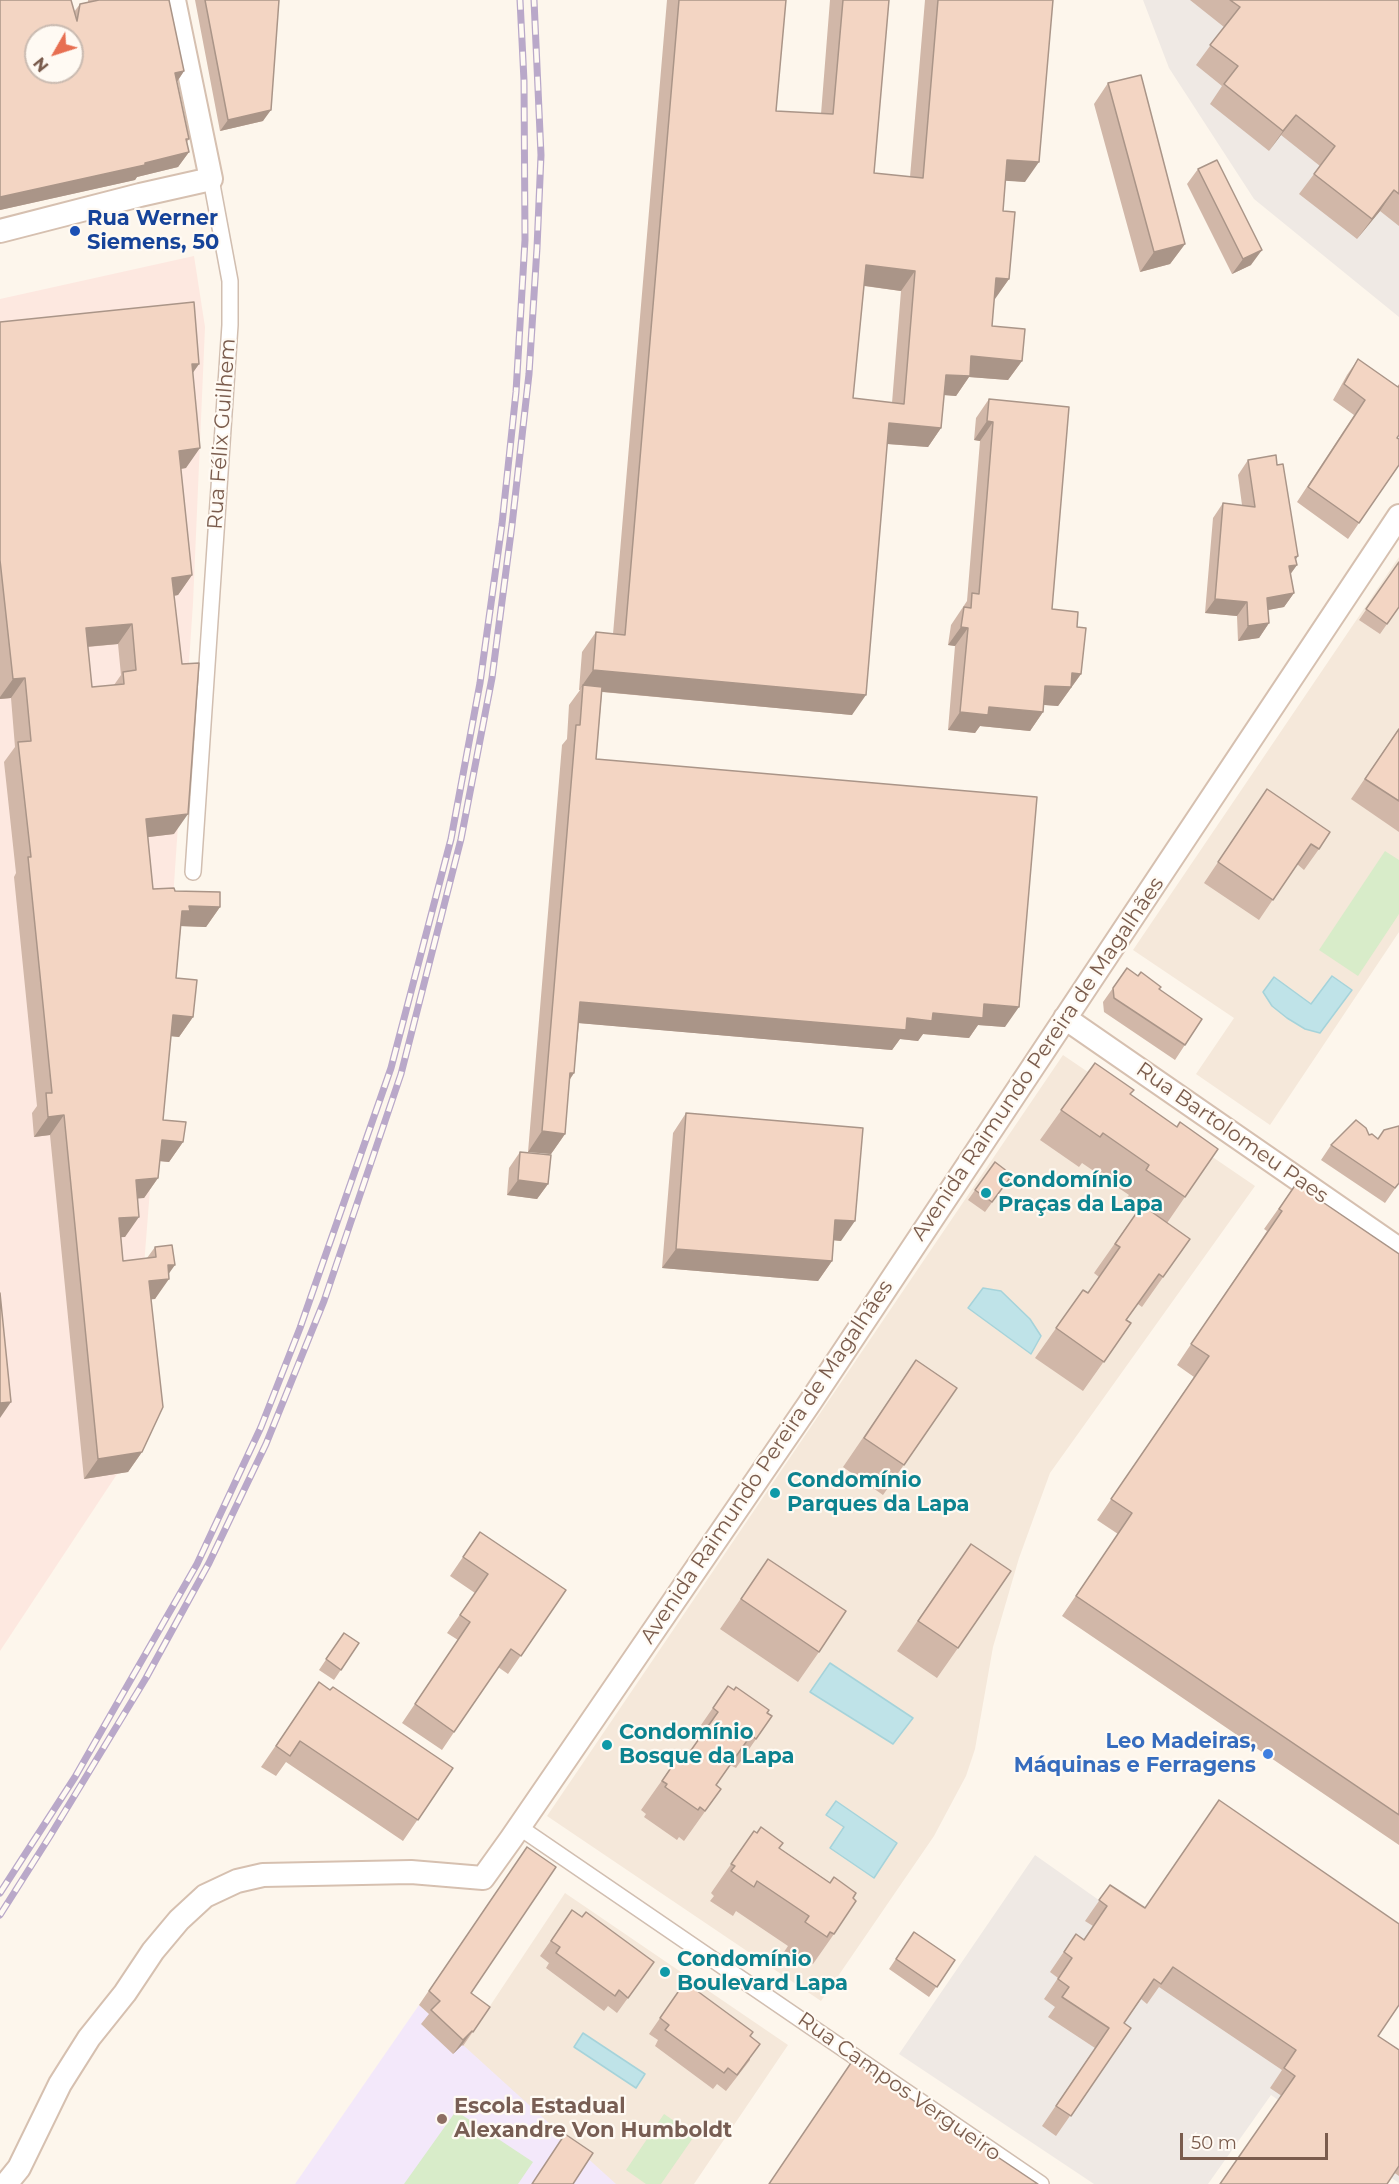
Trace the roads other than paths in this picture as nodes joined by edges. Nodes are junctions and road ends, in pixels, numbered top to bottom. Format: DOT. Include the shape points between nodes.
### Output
graph roads {
  1 [pos="174,0"];
  2 [pos="211,179"];
  3 [pos="0,231"];
  4 [pos="1399,516"];
  5 [pos="193,872"];
  6 [pos="1065,1018"];
  7 [pos="1397,1246"];
  8 [pos="519,1827"];
  9 [pos="6,2184"];
  10 [pos="1041,2184"];
  1 -- 2 [label="street, Rua Félix Guilhem"];
  2 -- 3 [label="street"];
  2 -- 5 [label="street, Rua Félix Guilhem" via="230,281 230,325"];
  4 -- 6 [label="street, Avenida Raimundo Pereira de Magalhães"];
  6 -- 7 [label="street, Rua Bartolomeu Paes"];
  6 -- 8 [label="street, Avenida Raimundo Pereira de Magalhães" via="815,1394"];
  8 -- 9 [label="street, Avenida Raimundo Pereira de Magalhães" via="483,1878 411,1872 263,1875 237,1881 205,1896 153,1950 89,2038 60,2084 19,2168"];
  8 -- 10 [label="street, Rua Campos Vergueiro"];
}
